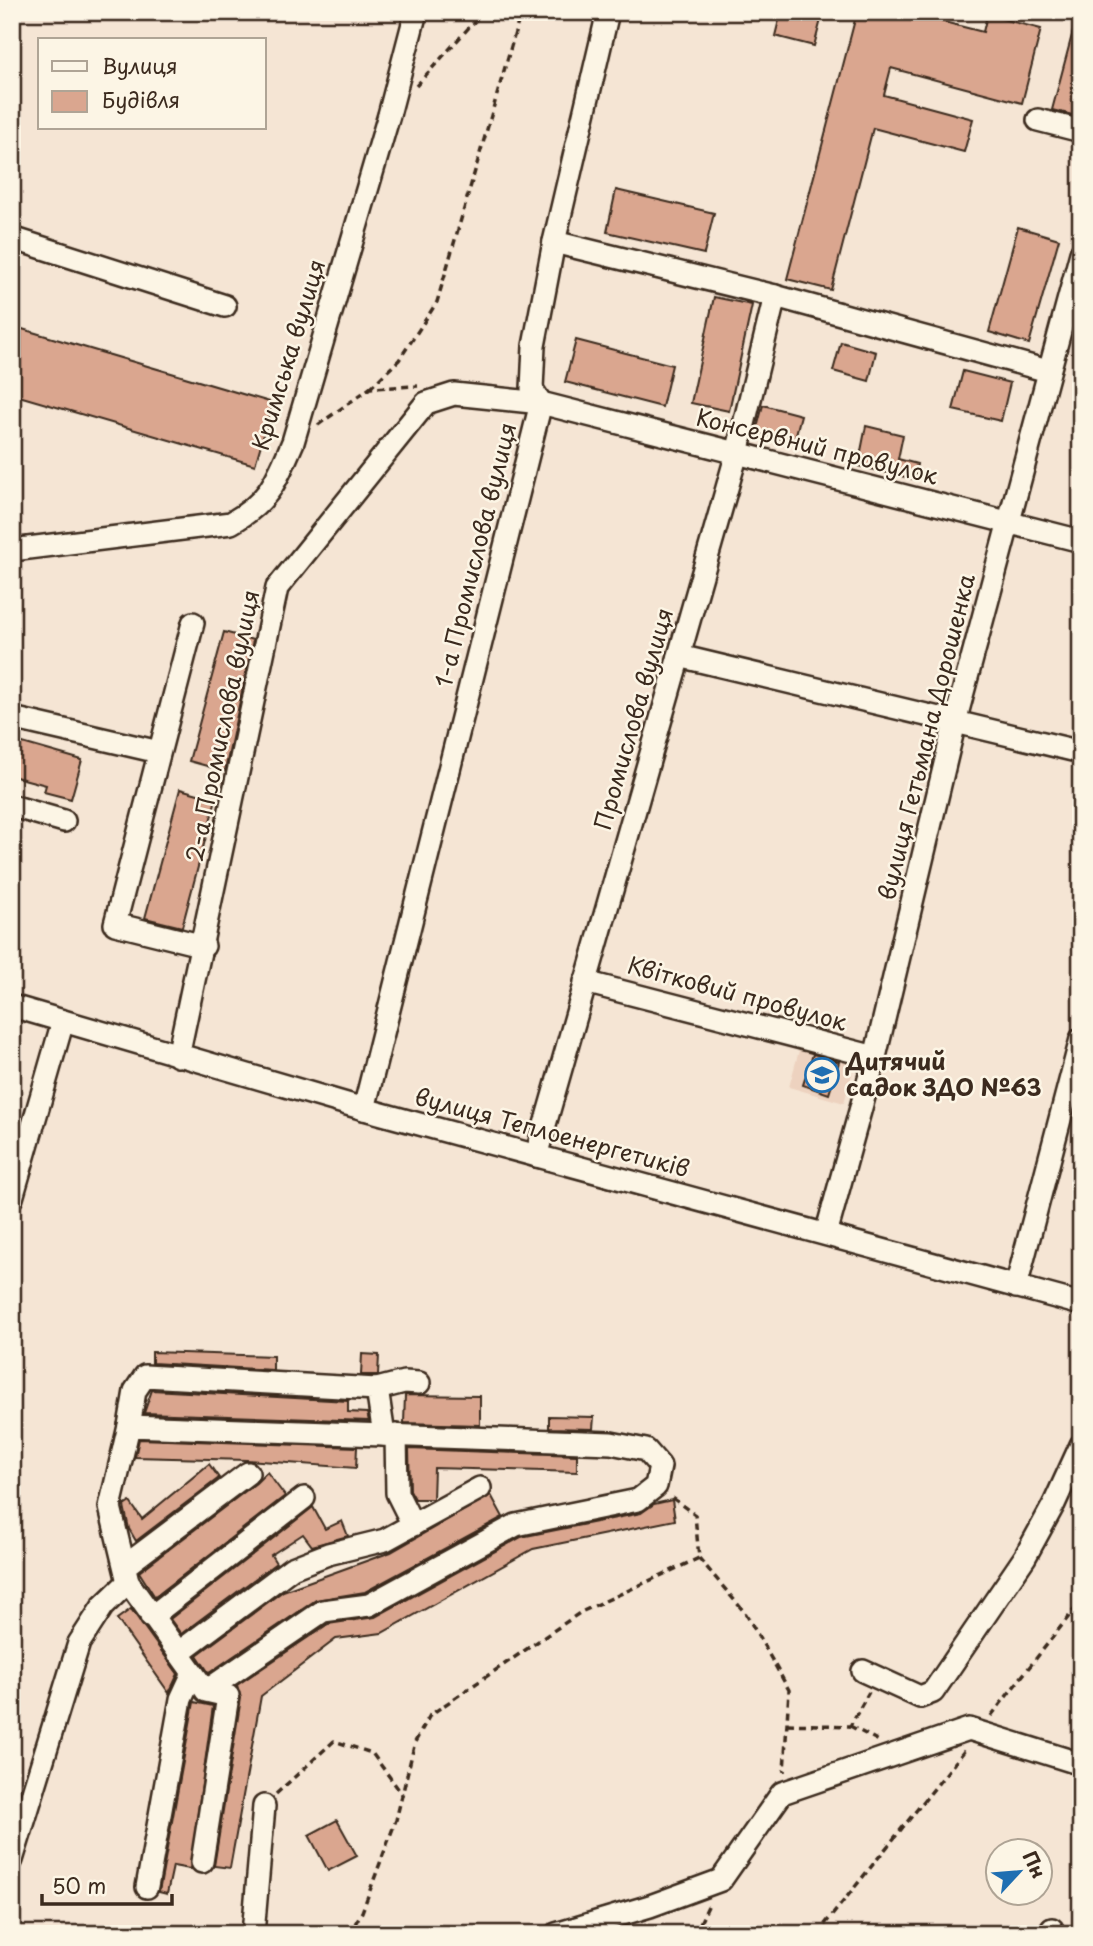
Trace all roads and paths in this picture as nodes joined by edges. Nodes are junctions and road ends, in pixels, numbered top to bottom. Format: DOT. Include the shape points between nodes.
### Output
graph roads {
  1 [pos="416,12"];
  2 [pos="483,12"];
  3 [pos="521,12"];
  4 [pos="608,12"];
  5 [pos="389,115"];
  6 [pos="1038,120"];
  7 [pos="1081,131"];
  8 [pos="12,238"];
  9 [pos="554,242"];
  10 [pos="1081,253"];
  11 [pos="775,296"];
  12 [pos="225,306"];
  13 [pos="1048,371"];
  14 [pos="370,388"];
  15 [pos="454,394"];
  16 [pos="541,403"];
  17 [pos="293,442"];
  18 [pos="737,453"];
  19 [pos="1008,522"];
  20 [pos="1081,541"];
  21 [pos="12,550"];
  22 [pos="193,623"];
  23 [pos="679,656"];
  24 [pos="12,718"];
  25 [pos="955,722"];
  26 [pos="159,752"];
  27 [pos="1081,752"];
  28 [pos="12,806"];
  29 [pos="64,821"];
  30 [pos="204,946"];
  31 [pos="585,982"];
  32 [pos="12,1006"];
  33 [pos="63,1021"];
  34 [pos="1081,1040"];
  35 [pos="178,1056"];
  36 [pos="876,1057"];
  37 [pos="364,1109"];
  38 [pos="536,1156"];
  39 [pos="12,1198"];
  40 [pos="826,1234"];
  41 [pos="1016,1287"];
  42 [pos="1081,1304"];
  43 [pos="419,1383"];
  44 [pos="377,1388"];
  45 [pos="130,1426"];
  46 [pos="390,1435"];
  47 [pos="1081,1445"];
  48 [pos="248,1473"];
  49 [pos="656,1486"];
  50 [pos="480,1488"];
  51 [pos="304,1498"];
  52 [pos="414,1525"];
  53 [pos="699,1558"];
  54 [pos="127,1574"];
  55 [pos="1081,1601"];
  56 [pos="151,1616"];
  57 [pos="178,1653"];
  58 [pos="193,1673"];
  59 [pos="870,1674"];
  60 [pos="206,1691"];
  61 [pos="787,1724"];
  62 [pos="850,1726"];
  63 [pos="979,1732"];
  64 [pos="900,1752"];
  65 [pos="1081,1764"];
  66 [pos="782,1793"];
  67 [pos="402,1794"];
  68 [pos="264,1805"];
  69 [pos="12,1860"];
  70 [pos="202,1862"];
  71 [pos="147,1886"];
  72 [pos="253,1934"];
  73 [pos="349,1934"];
  74 [pos="556,1934"];
  75 [pos="817,1934"];
  1 -- 5 [label="street, Кримська вулиця"];
  2 -- 5 [label="path"];
  3 -- 14 [label="path" via="437,302 399,360"];
  4 -- 9 [label="street, 1-а Промислова вулиця"];
  5 -- 17 [label="street, Кримська вулиця"];
  6 -- 7 [label="street"];
  8 -- 12 [label="street"];
  9 -- 11 [label="street"];
  9 -- 16 [label="street, 1-а Промислова вулиця" via="531,372 531,389"];
  10 -- 13 [label="street, вулиця Гетьмана Дорошенка"];
  11 -- 13 [label="street"];
  11 -- 18 [label="street, Промислова вулиця"];
  13 -- 19 [label="street, вулиця Гетьмана Дорошенка"];
  14 -- 15 [label="path" via="414,385"];
  14 -- 17 [label="path"];
  15 -- 16 [label="street, 2-а Промислова вулиця"];
  15 -- 30 [label="street, 2-а Промислова вулиця" via="438,397 419,410 277,588"];
  16 -- 18 [label="street, Консервний провулок"];
  16 -- 37 [label="street, 1-а Промислова вулиця"];
  17 -- 21 [label="street, Кримська вулиця" via="275,484 262,501 231,523"];
  18 -- 19 [label="street, Консервний провулок"];
  18 -- 23 [label="street, Промислова вулиця"];
  19 -- 20 [label="street, Консервний провулок"];
  19 -- 25 [label="street, вулиця Гетьмана Дорошенка"];
  22 -- 26 [label="street"];
  23 -- 25 [label="street"];
  23 -- 31 [label="street, Промислова вулиця"];
  24 -- 26 [label="street"];
  25 -- 27 [label="street"];
  25 -- 36 [label="street, вулиця Гетьмана Дорошенка"];
  26 -- 30 [label="street" via="115,923"];
  28 -- 29 [label="street"];
  30 -- 35 [label="street, 2-а Промислова вулиця"];
  31 -- 36 [label="street, Квітковий провулок"];
  31 -- 38 [label="street, Промислова вулиця"];
  32 -- 33 [label="street, вулиця Теплоенергетиків"];
  33 -- 35 [label="street, вулиця Теплоенергетиків"];
  33 -- 39 [label="street"];
  34 -- 41 [label="street"];
  35 -- 37 [label="street, вулиця Теплоенергетиків"];
  36 -- 40 [label="street, вулиця Гетьмана Дорошенка"];
  37 -- 38 [label="street, вулиця Теплоенергетиків"];
  38 -- 40 [label="street, вулиця Теплоенергетиків"];
  40 -- 41 [label="street, вулиця Теплоенергетиків"];
  41 -- 42 [label="street, вулиця Теплоенергетиків"];
  43 -- 44 [label="street"];
  44 -- 45 [label="street" via="145,1376 135,1391"];
  44 -- 46 [label="street"];
  45 -- 46 [label="street"];
  45 -- 54 [label="street" via="110,1507"];
  46 -- 49 [label="street" via="611,1443 646,1450 660,1466"];
  46 -- 52 [label="street" via="397,1493"];
  47 -- 59 [label="street" via="1025,1557 933,1692 920,1697"];
  48 -- 54 [label="street"];
  49 -- 53 [label="path" via="695,1515"];
  49 -- 60 [label="street" via="638,1500 516,1525 369,1605 323,1611"];
  50 -- 52 [label="street"];
  51 -- 56 [label="street"];
  52 -- 57 [label="street" via="385,1540 292,1568"];
  53 -- 61 [label="path" via="747,1614 789,1690"];
  53 -- 67 [label="path" via="581,1612 429,1715 415,1742"];
  54 -- 56 [label="street"];
  54 -- 69 [label="street" via="79,1643"];
  55 -- 63 [label="path"];
  56 -- 57 [label="street"];
  57 -- 58 [label="street"];
  58 -- 60 [label="street"];
  58 -- 71 [label="street" via="181,1699"];
  59 -- 62 [label="path"];
  60 -- 70 [label="street" via="228,1696"];
  61 -- 62 [label="path"];
  61 -- 66 [label="path"];
  62 -- 64 [label="path"];
  63 -- 64 [label="street" via="969,1729"];
  63 -- 65 [label="street"];
  63 -- 75 [label="path"];
  64 -- 66 [label="street"];
  66 -- 74 [label="street" via="721,1880"];
  67 -- 68 [label="path" via="372,1753 334,1741"];
  67 -- 73 [label="path" via="362,1912"];
  68 -- 72 [label="street"];
}
